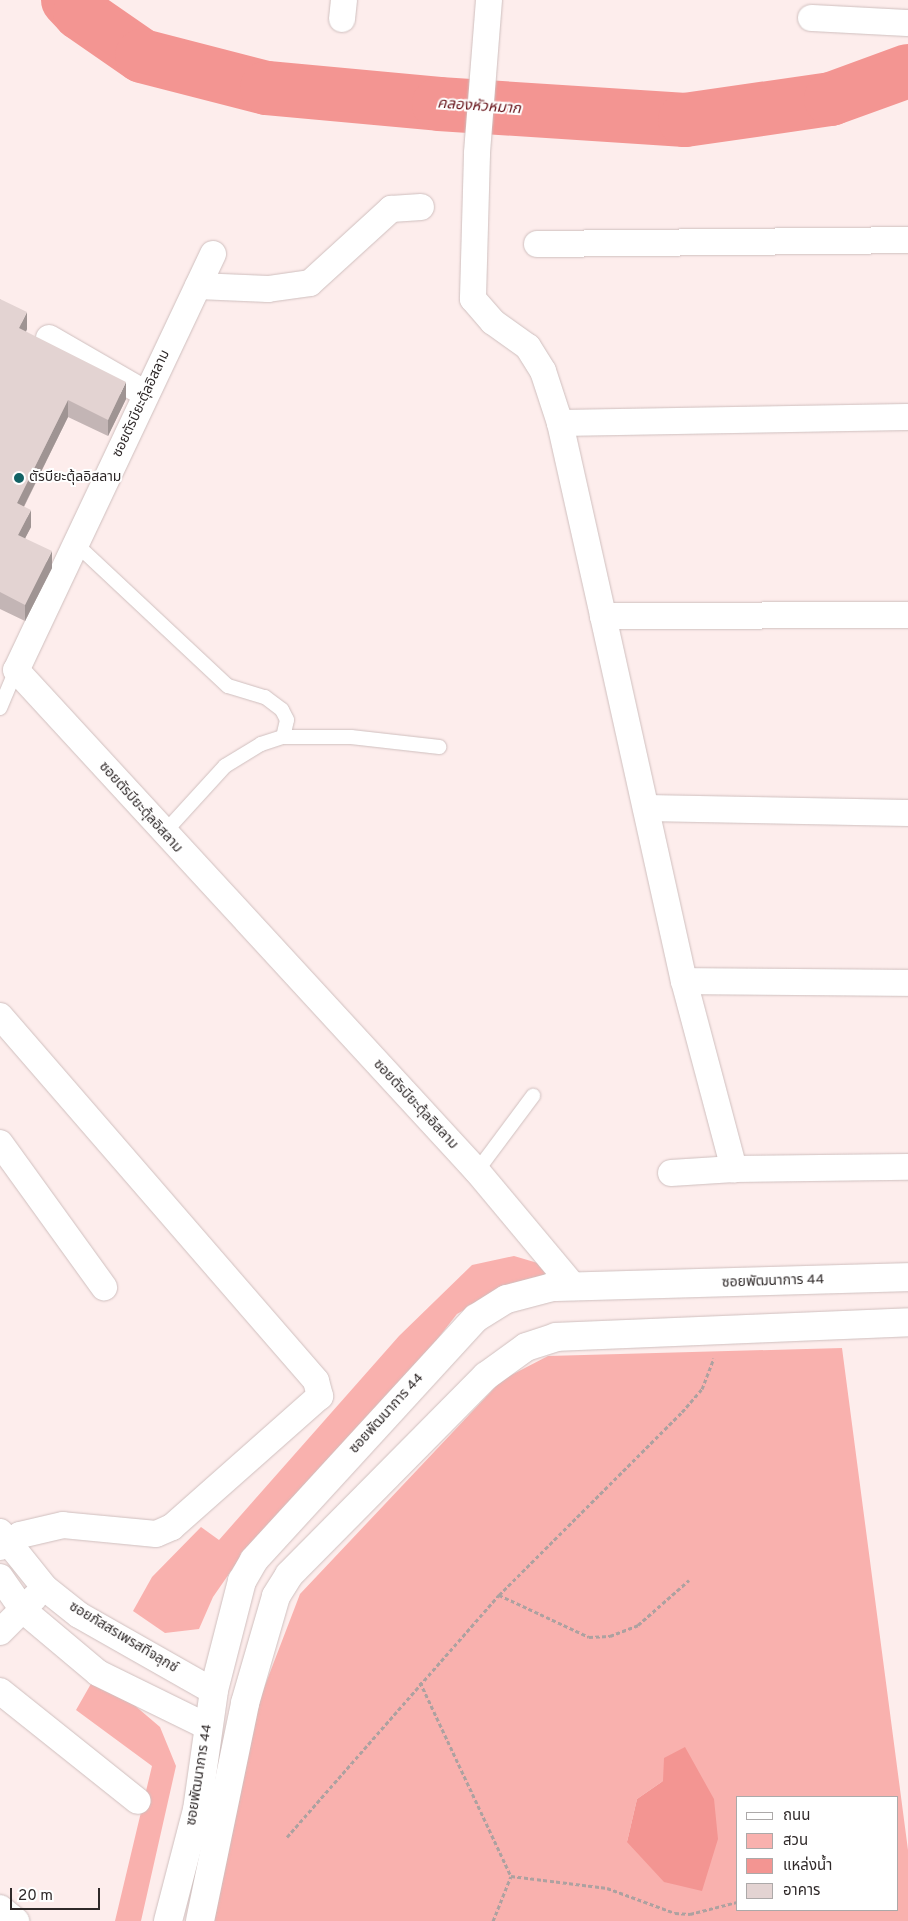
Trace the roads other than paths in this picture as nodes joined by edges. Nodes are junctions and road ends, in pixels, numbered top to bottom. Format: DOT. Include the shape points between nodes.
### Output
graph roads {
  1 [pos="489,0"];
  2 [pos="811,18"];
  3 [pos="908,23"];
  4 [pos="421,207"];
  5 [pos="908,240"];
  6 [pos="537,244"];
  7 [pos="214,254"];
  8 [pos="198,286"];
  9 [pos="49,338"];
  10 [pos="146,394"];
  11 [pos="908,417"];
  12 [pos="560,423"];
  13 [pos="76,544"];
  14 [pos="908,615"];
  15 [pos="603,616"];
  16 [pos="16,670"];
  17 [pos="0,708"];
  18 [pos="283,737"];
  19 [pos="438,747"];
  20 [pos="646,808"];
  21 [pos="908,813"];
  22 [pos="163,834"];
  23 [pos="684,981"];
  24 [pos="908,983"];
  25 [pos="0,1016"];
  26 [pos="533,1096"];
  27 [pos="0,1143"];
  28 [pos="908,1167"];
  29 [pos="734,1168"];
  30 [pos="476,1171"];
  31 [pos="671,1173"];
  32 [pos="908,1278"];
  33 [pos="574,1287"];
  34 [pos="104,1288"];
  35 [pos="908,1322"];
  36 [pos="3,1540"];
  37 [pos="0,1577"];
  38 [pos="45,1588"];
  39 [pos="22,1610"];
  40 [pos="0,1632"];
  41 [pos="0,1691"];
  42 [pos="213,1691"];
  43 [pos="245,1703"];
  44 [pos="208,1727"];
  45 [pos="238,1737"];
  46 [pos="138,1801"];
  47 [pos="0,1908"];
  48 [pos="16,1921"];
  49 [pos="168,1921"];
  50 [pos="200,1921"];
  1 -- 12 [label="street" via="486,75 477,154 473,299 493,322 528,347 543,371"];
  2 -- 3 [label="street"];
  4 -- 8 [label="street" via="391,209 310,282 268,289"];
  5 -- 6 [label="street"];
  7 -- 8 [label="street, ซอยตัรบียะตุ้ลอิสลาม"];
  8 -- 10 [label="street, ซอยตัรบียะตุ้ลอิสลาม"];
  9 -- 10 [label="street"];
  10 -- 13 [label="street, ซอยตัรบียะตุ้ลอิสลาม"];
  11 -- 12 [label="street"];
  12 -- 15 [label="street"];
  13 -- 16 [label="street, ซอยตัรบียะตุ้ลอิสลาม"];
  13 -- 18 [label="lane" via="228,686 265,696 282,710 287,720"];
  14 -- 15 [label="street"];
  15 -- 20 [label="street"];
  16 -- 17 [label="lane"];
  16 -- 22 [label="street, ซอยตัรบียะตุ้ลอิสลาม"];
  18 -- 19 [label="lane" via="351,737"];
  18 -- 22 [label="lane" via="245,749"];
  20 -- 21 [label="street"];
  20 -- 23 [label="street"];
  22 -- 30 [label="street, ซอยตัรบียะตุ้ลอิสลาม"];
  23 -- 24 [label="street"];
  23 -- 29 [label="street"];
  25 -- 36 [label="street" via="316,1381 320,1396 172,1527 156,1534 63,1525"];
  26 -- 30 [label="lane"];
  27 -- 34 [label="street"];
  28 -- 29 [label="street"];
  29 -- 31 [label="street"];
  30 -- 33 [label="street, ซอยตัรบียะตุ้ลอิสลาม"];
  32 -- 33 [label="street, ซอยพัฒนาการ 44"];
  33 -- 42 [label="street, ซอยพัฒนาการ 44" via="552,1287 507,1299 476,1318 254,1560 242,1581"];
  35 -- 43 [label="street, ซอยพัฒนาการ 44" via="556,1336 526,1347 486,1376 289,1575 276,1596"];
  36 -- 38 [label="street, ซอยภัสสรเพรสทีจลุกซ์"];
  37 -- 39 [label="street"];
  38 -- 39 [label="street"];
  38 -- 42 [label="street, ซอยภัสสรเพรสทีจลุกซ์" via="79,1615"];
  39 -- 40 [label="street"];
  39 -- 44 [label="street" via="98,1673"];
  41 -- 46 [label="street"];
  42 -- 43 [label="street"];
  42 -- 44 [label="street, ซอยพัฒนาการ 44"];
  43 -- 45 [label="street, ซอยพัฒนาการ 44"];
  44 -- 45 [label="street"];
  44 -- 49 [label="street, ซอยพัฒนาการ 44" via="197,1810"];
  45 -- 50 [label="street, ซอยพัฒนาการ 44"];
  47 -- 48 [label="street"];
}
